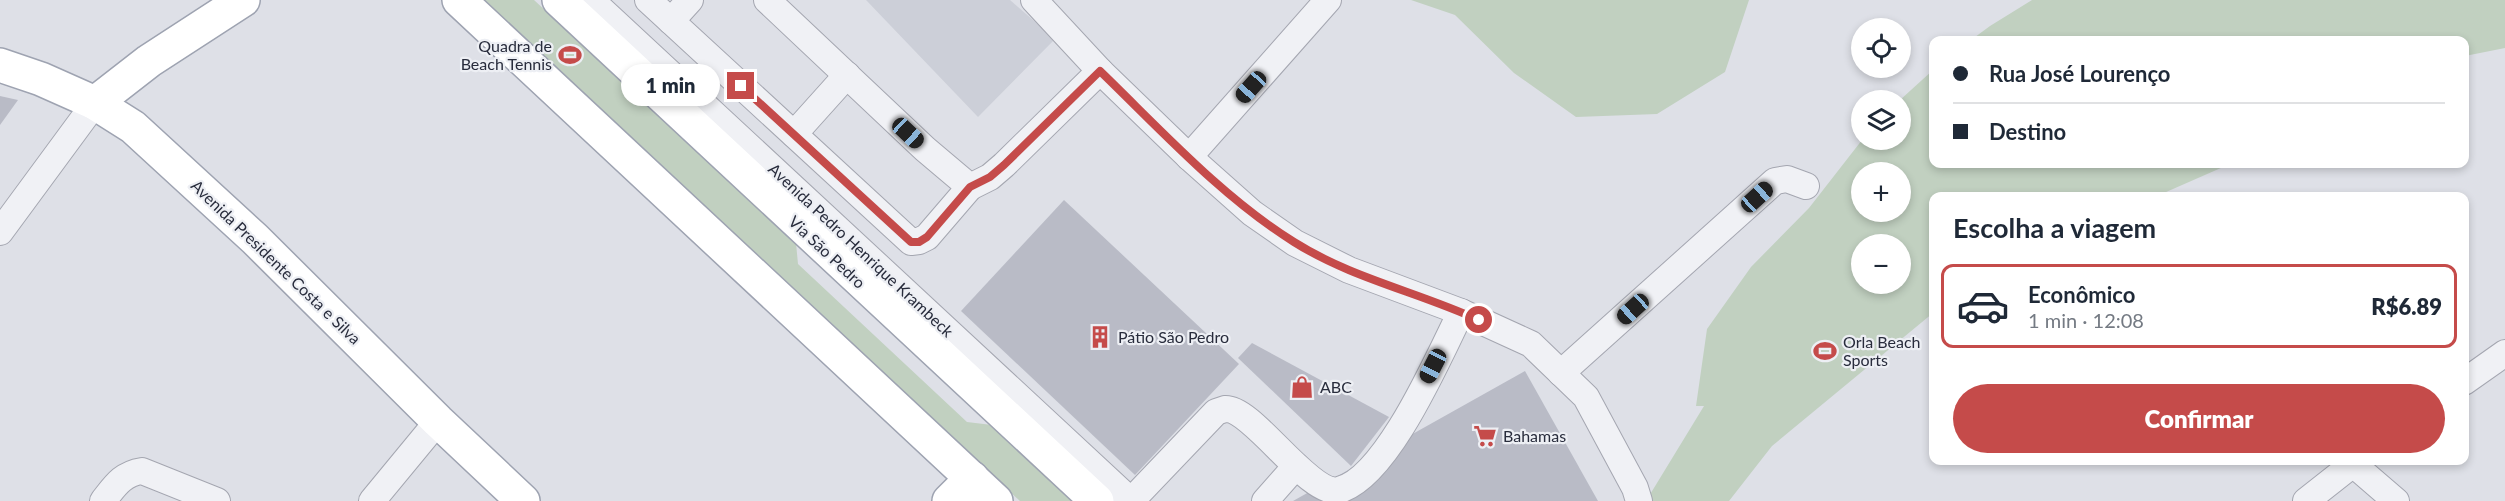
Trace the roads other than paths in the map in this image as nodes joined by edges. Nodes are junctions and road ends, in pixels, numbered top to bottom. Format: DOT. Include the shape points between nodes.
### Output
graph roads {
  1 [pos="243,0"];
  2 [pos="459,0"];
  3 [pos="559,0"];
  4 [pos="591,0"];
  5 [pos="648,0"];
  6 [pos="690,0"];
  7 [pos="767,0"];
  8 [pos="1034,0"];
  9 [pos="1328,0"];
  10 [pos="671,21"];
  11 [pos="0,65"];
  12 [pos="1100,71"];
  13 [pos="847,75"];
  14 [pos="95,103"];
  15 [pos="794,134"];
  16 [pos="1189,157"];
  17 [pos="1806,186"];
  18 [pos="970,187"];
  19 [pos="0,232"];
  20 [pos="1461,312"];
  21 [pos="2505,353"];
  22 [pos="1562,373"];
  23 [pos="2469,378"];
  24 [pos="438,421"];
  25 [pos="2352,465"];
  26 [pos="2359,465"];
  27 [pos="1296,466"];
  28 [pos="972,478"];
  29 [pos="103,501"];
  30 [pos="217,501"];
  31 [pos="372,501"];
  32 [pos="523,501"];
  33 [pos="949,501"];
  34 [pos="996,501"];
  35 [pos="1097,501"];
  36 [pos="1131,501"];
  37 [pos="1265,501"];
  38 [pos="1639,501"];
  39 [pos="2306,501"];
  40 [pos="2396,501"];
  1 -- 14 [label="main road" via="149,61"];
  2 -- 28 [label="main road"];
  3 -- 35 [label="main road, Via São Pedro"];
  4 -- 36 [label="street, Avenida Pedro Henrique Krambeck"];
  5 -- 10 [label="street"];
  6 -- 10 [label="street"];
  7 -- 13 [label="street"];
  8 -- 12 [label="street"];
  9 -- 16 [label="street"];
  10 -- 15 [label="street"];
  11 -- 14 [label="main road, Avenida Presidente Costa e Silva"];
  12 -- 16 [label="street"];
  12 -- 18 [label="street" via="1012,158 990,177"];
  13 -- 15 [label="street"];
  13 -- 18 [label="street"];
  14 -- 19 [label="street"];
  14 -- 24 [label="main road, Avenida Presidente Costa e Silva" via="133,127 177,166"];
  15 -- 18 [label="street" via="911,242 927,237"];
  16 -- 20 [label="street" via="1252,213 1295,243 1349,270"];
  17 -- 22 [label="street" via="1787,179 1775,181"];
  20 -- 22 [label="street" via="1531,344"];
  20 -- 27 [label="street" via="1406,419 1365,476 1334,491"];
  21 -- 23 [label="street"];
  22 -- 38 [label="street" via="1586,397"];
  24 -- 31 [label="street"];
  24 -- 32 [label="main road, Avenida Presidente Costa e Silva"];
  25 -- 39 [label="street"];
  26 -- 40 [label="street"];
  27 -- 36 [label="street" via="1260,431 1226,409 1216,412"];
  27 -- 37 [label="street"];
  28 -- 33 [label="main road"];
  28 -- 34 [label="main road"];
  29 -- 30 [label="street" via="119,480 131,472 142,471"];
}
